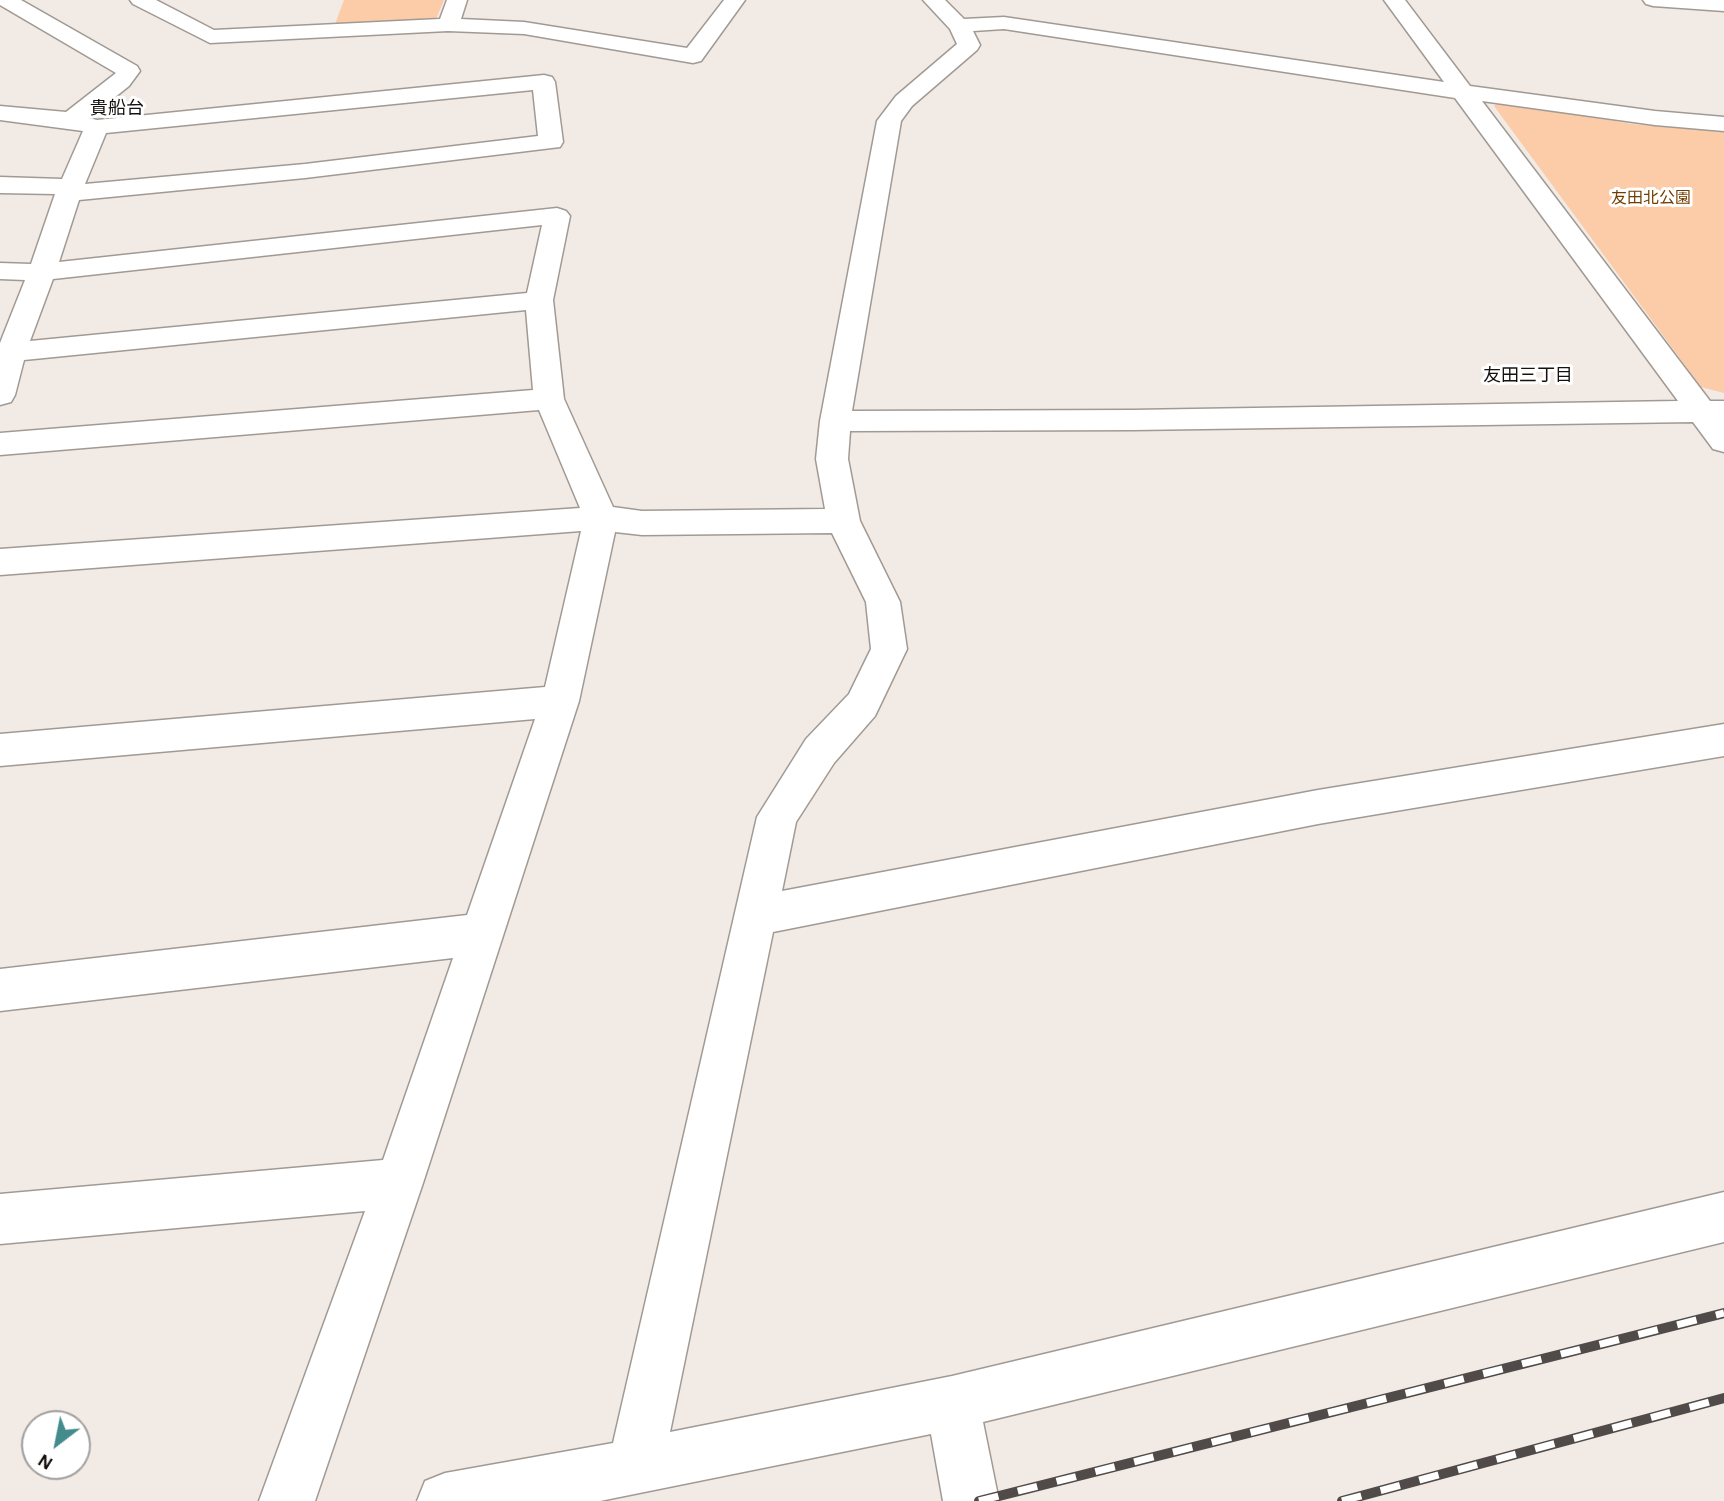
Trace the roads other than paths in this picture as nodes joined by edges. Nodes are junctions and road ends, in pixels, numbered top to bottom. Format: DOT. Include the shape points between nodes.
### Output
graph roads {
  1 [pos="6,0"];
  2 [pos="140,0"];
  3 [pos="457,0"];
  4 [pos="735,0"];
  5 [pos="933,0"];
  6 [pos="1394,0"];
  7 [pos="1653,0"];
  8 [pos="1724,5"];
  9 [pos="448,25"];
  10 [pos="959,26"];
  11 [pos="1464,92"];
  12 [pos="0,113"];
  13 [pos="71,120"];
  14 [pos="1724,124"];
  15 [pos="97,127"];
  16 [pos="0,185"];
  17 [pos="69,190"];
  18 [pos="0,271"];
  19 [pos="42,272"];
  20 [pos="539,300"];
  21 [pos="10,352"];
  22 [pos="0,395"];
  23 [pos="549,399"];
  24 [pos="1713,411"];
  25 [pos="835,421"];
  26 [pos="1724,441"];
  27 [pos="0,444"];
  28 [pos="601,518"];
  29 [pos="844,521"];
  30 [pos="0,562"];
  31 [pos="560,701"];
  32 [pos="1724,740"];
  33 [pos="0,750"];
  34 [pos="754,916"];
  35 [pos="481,934"];
  36 [pos="0,990"];
  37 [pos="398,1183"];
  38 [pos="1724,1217"];
  39 [pos="0,1219"];
  40 [pos="952,1403"];
  41 [pos="635,1467"];
  42 [pos="287,1501"];
  43 [pos="445,1501"];
  44 [pos="971,1501"];
  1 -- 13 [label="street" via="129,71"];
  2 -- 9 [label="street" via="210,37"];
  3 -- 9 [label="street"];
  4 -- 9 [label="street" via="693,56 524,28"];
  5 -- 10 [label="street"];
  6 -- 11 [label="street"];
  7 -- 8 [label="street"];
  10 -- 11 [label="street" via="1004,23"];
  10 -- 25 [label="street" via="969,45 904,101 889,121"];
  11 -- 14 [label="street"];
  11 -- 24 [label="street"];
  12 -- 13 [label="street"];
  13 -- 15 [label="street"];
  15 -- 17 [label="street"];
  15 -- 17 [label="street" via="544,82 551,142 305,171"];
  16 -- 17 [label="street"];
  17 -- 19 [label="street"];
  18 -- 19 [label="street"];
  19 -- 20 [label="street" via="557,216"];
  19 -- 21 [label="street"];
  20 -- 21 [label="street"];
  20 -- 23 [label="street"];
  21 -- 22 [label="street"];
  23 -- 27 [label="street"];
  23 -- 28 [label="street"];
  24 -- 25 [label="street"];
  24 -- 26 [label="street"];
  25 -- 29 [label="street" via="832,459"];
  28 -- 29 [label="street" via="642,523"];
  28 -- 30 [label="street"];
  28 -- 31 [label="street"];
  29 -- 34 [label="street" via="883,602 889,649 862,705 820,751 777,817"];
  31 -- 33 [label="street"];
  31 -- 35 [label="street"];
  32 -- 34 [label="street" via="1318,807"];
  34 -- 41 [label="street"];
  35 -- 36 [label="street"];
  35 -- 37 [label="street"];
  37 -- 39 [label="street"];
  37 -- 42 [label="street"];
  38 -- 40 [label="street"];
  40 -- 41 [label="street"];
  40 -- 44 [label="street"];
  41 -- 43 [label="street"];
}
